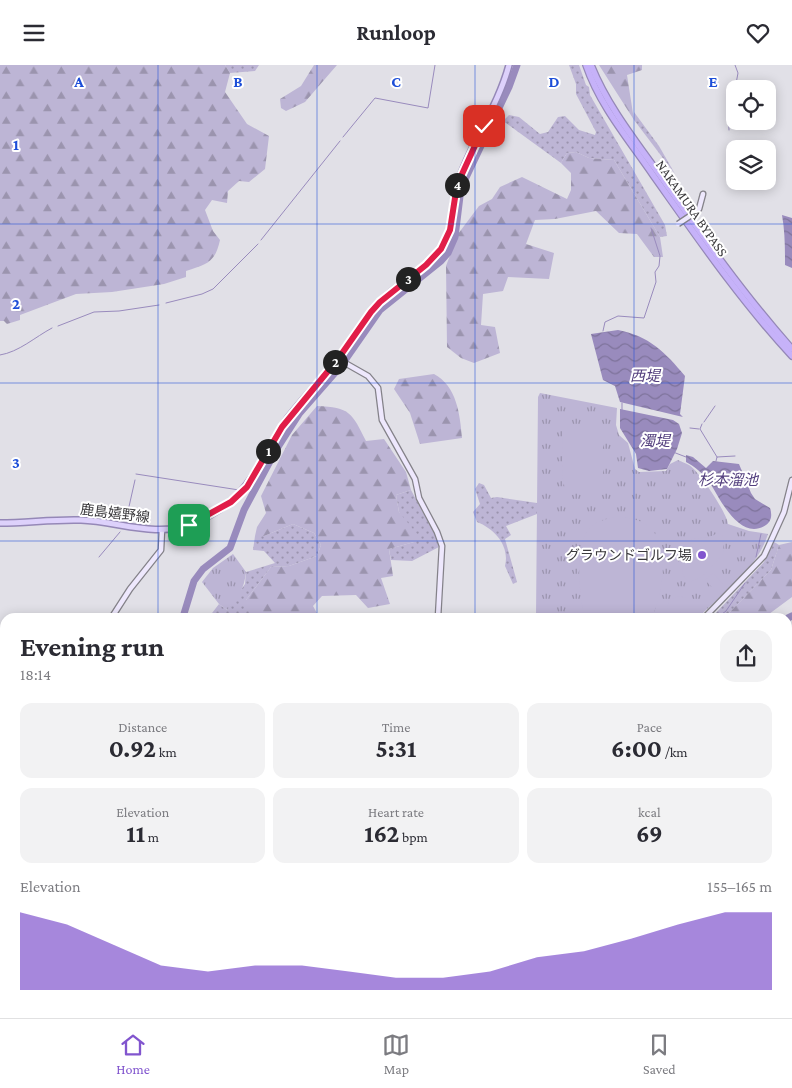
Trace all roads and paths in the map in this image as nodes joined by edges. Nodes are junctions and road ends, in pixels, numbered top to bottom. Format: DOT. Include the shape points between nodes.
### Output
graph roads {
  1 [pos="509,65"];
  2 [pos="586,65"];
  3 [pos="591,65"];
  4 [pos="703,194"];
  5 [pos="676,225"];
  6 [pos="792,349"];
  7 [pos="792,356"];
  8 [pos="338,359"];
  9 [pos="792,480"];
  10 [pos="0,523"];
  11 [pos="162,530"];
  12 [pos="115,613"];
  13 [pos="438,613"];
  14 [pos="709,613"];
  1 -- 8 [label="main road, 鹿島嬉野線" via="457,185 447,241 435,257 380,302"];
  2 -- 7 [label="highway, NAKAMURA BYPASS" via="602,101 693,231 735,290"];
  3 -- 6 [label="highway, NAKAMURA BYPASS" via="606,99 696,228 738,285"];
  4 -- 5 [label="street, bridge" via="699,209"];
  8 -- 11 [label="main road, 鹿島嬉野線" via="290,416 243,491 202,520"];
  8 -- 13 [label="street" via="368,376 378,388 382,420 415,479 419,498 437,532 442,546"];
  9 -- 14 [label="street" via="784,513 764,556"];
  10 -- 11 [label="main road, 鹿島嬉野線" via="80,519"];
  11 -- 12 [label="street" via="160,551"];
}
